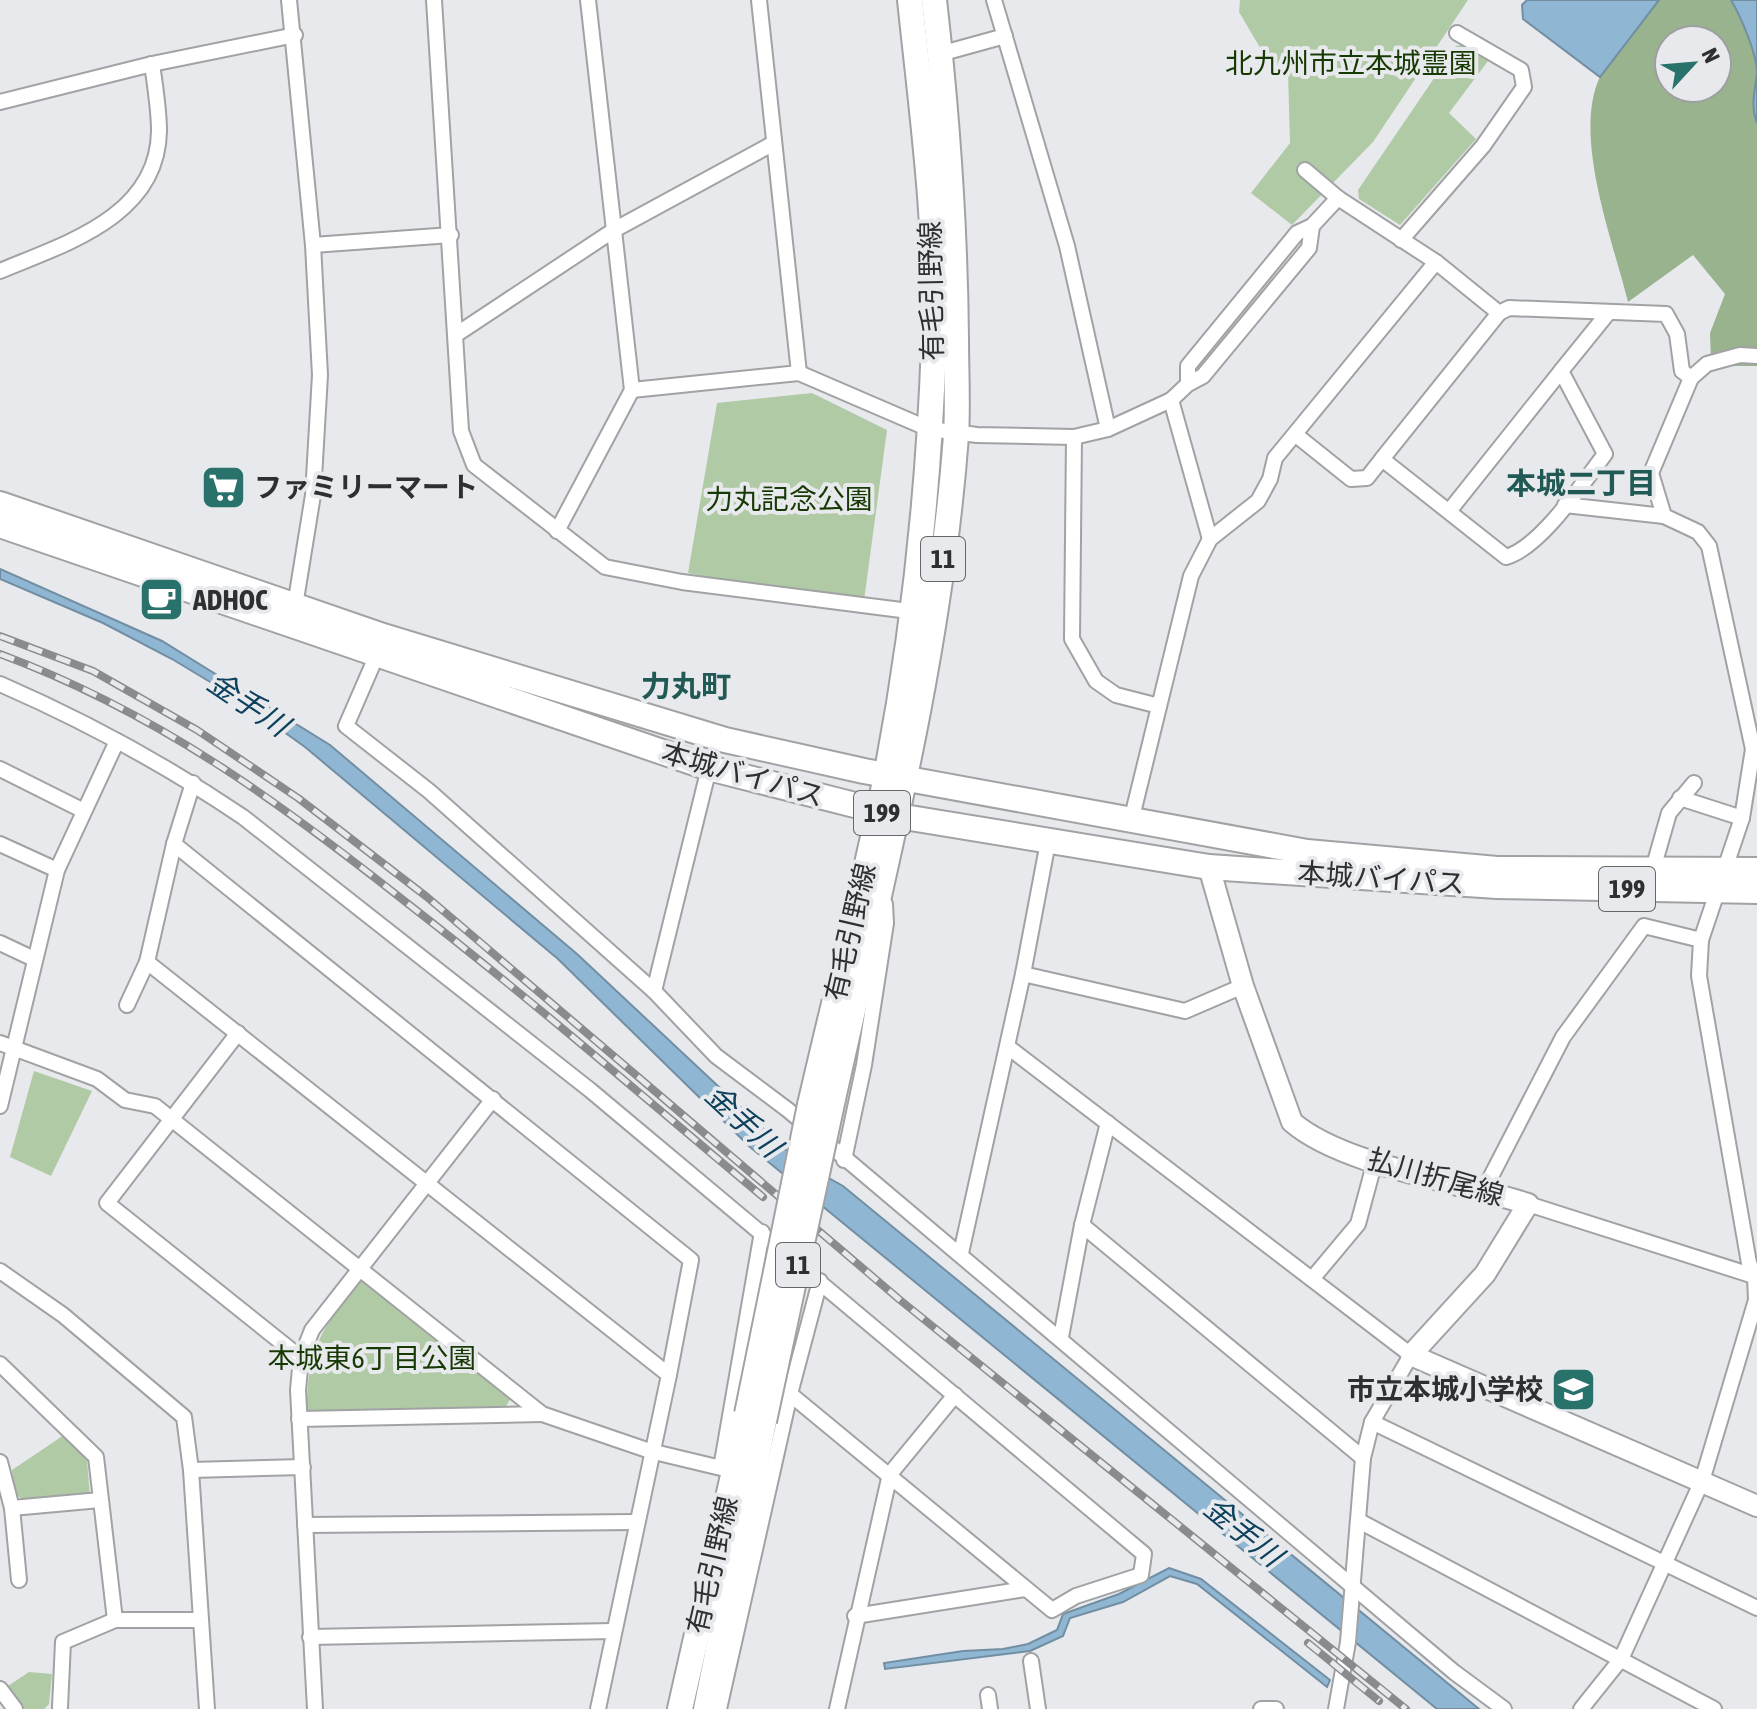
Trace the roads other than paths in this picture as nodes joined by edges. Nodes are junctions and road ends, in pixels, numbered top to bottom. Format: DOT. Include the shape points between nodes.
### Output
graph roads {
  1 [pos="289,0"];
  2 [pos="434,0"];
  3 [pos="588,0"];
  4 [pos="759,0"];
  5 [pos="910,0"];
  6 [pos="934,0"];
  7 [pos="994,0"];
  8 [pos="1457,33"];
  9 [pos="295,35"];
  10 [pos="1005,36"];
  11 [pos="928,56"];
  12 [pos="152,64"];
  13 [pos="0,102"];
  14 [pos="774,143"];
  15 [pos="1305,170"];
  16 [pos="1338,198"];
  17 [pos="614,230"];
  18 [pos="451,235"];
  19 [pos="1401,240"];
  20 [pos="313,245"];
  21 [pos="1436,262"];
  22 [pos="0,271"];
  23 [pos="1499,313"];
  24 [pos="1608,313"];
  25 [pos="457,334"];
  26 [pos="1757,356"];
  27 [pos="1561,371"];
  28 [pos="799,373"];
  29 [pos="1691,378"];
  30 [pos="632,390"];
  31 [pos="1171,400"];
  32 [pos="929,429"];
  33 [pos="1108,429"];
  34 [pos="956,433"];
  35 [pos="1296,435"];
  36 [pos="1074,437"];
  37 [pos="1382,459"];
  38 [pos="0,504"];
  39 [pos="1565,505"];
  40 [pos="1450,510"];
  41 [pos="1664,516"];
  42 [pos="0,525"];
  43 [pos="557,531"];
  44 [pos="1210,539"];
  45 [pos="909,611"];
  46 [pos="294,616"];
  47 [pos="380,646"];
  48 [pos="0,684"];
  49 [pos="1159,706"];
  50 [pos="117,741"];
  51 [pos="709,768"];
  52 [pos="0,769"];
  53 [pos="896,776"];
  54 [pos="193,783"];
  55 [pos="1694,783"];
  56 [pos="1680,798"];
  57 [pos="82,810"];
  58 [pos="888,814"];
  59 [pos="1742,818"];
  60 [pos="1131,821"];
  61 [pos="1048,842"];
  62 [pos="0,844"];
  63 [pos="174,844"];
  64 [pos="1209,867"];
  65 [pos="1653,869"];
  66 [pos="57,870"];
  67 [pos="1757,870"];
  68 [pos="882,873"];
  69 [pos="1723,880"];
  70 [pos="1757,891"];
  71 [pos="1701,940"];
  72 [pos="0,943"];
  73 [pos="34,959"];
  74 [pos="147,962"];
  75 [pos="1023,974"];
  76 [pos="1243,986"];
  77 [pos="654,991"];
  78 [pos="127,1005"];
  79 [pos="238,1033"];
  80 [pos="6,1046"];
  81 [pos="1008,1047"];
  82 [pos="493,1099"];
  83 [pos="0,1106"];
  84 [pos="820,1107"];
  85 [pos="171,1118"];
  86 [pos="1108,1123"];
  87 [pos="844,1160"];
  88 [pos="1375,1161"];
  89 [pos="427,1183"];
  90 [pos="1484,1190"];
  91 [pos="1528,1204"];
  92 [pos="1082,1225"];
  93 [pos="762,1232"];
  94 [pos="961,1253"];
  95 [pos="361,1268"];
  96 [pos="0,1271"];
  97 [pos="1756,1277"];
  98 [pos="1312,1279"];
  99 [pos="820,1281"];
  100 [pos="1061,1337"];
  101 [pos="1411,1355"];
  102 [pos="301,1358"];
  103 [pos="0,1364"];
  104 [pos="669,1375"];
  105 [pos="790,1394"];
  106 [pos="955,1395"];
  107 [pos="542,1414"];
  108 [pos="756,1418"];
  109 [pos="299,1419"];
  110 [pos="1372,1422"];
  111 [pos="650,1451"];
  112 [pos="1363,1458"];
  113 [pos="0,1462"];
  114 [pos="303,1467"];
  115 [pos="191,1470"];
  116 [pos="727,1470"];
  117 [pos="890,1474"];
  118 [pos="1702,1481"];
  119 [pos="100,1500"];
  120 [pos="1757,1506"];
  121 [pos="12,1508"];
  122 [pos="635,1522"];
  123 [pos="1361,1522"];
  124 [pos="305,1525"];
  125 [pos="1663,1564"];
  126 [pos="19,1580"];
  127 [pos="1354,1586"];
  128 [pos="1025,1589"];
  129 [pos="1757,1608"];
  130 [pos="855,1616"];
  131 [pos="115,1620"];
  132 [pos="201,1620"];
  133 [pos="614,1631"];
  134 [pos="310,1637"];
  135 [pos="1621,1659"];
  136 [pos="1031,1661"];
  137 [pos="0,1689"];
  138 [pos="60,1708"];
  139 [pos="15,1709"];
  140 [pos="207,1709"];
  141 [pos="315,1709"];
  142 [pos="598,1709"];
  143 [pos="680,1709"];
  144 [pos="706,1709"];
  145 [pos="719,1709"];
  146 [pos="837,1709"];
  147 [pos="1038,1709"];
  148 [pos="1261,1709"];
  149 [pos="1276,1709"];
  150 [pos="1336,1709"];
  151 [pos="1504,1709"];
  152 [pos="1581,1709"];
  153 [pos="1714,1709"];
  1 -- 9 [label="street"];
  2 -- 18 [label="street"];
  3 -- 17 [label="street"];
  4 -- 14 [label="street"];
  5 -- 11 [label="main road, 有毛引野線 / 11"];
  6 -- 11 [label="main road, 有毛引野線 / 11"];
  7 -- 10 [label="street"];
  8 -- 19 [label="street" via="1521,70 1524,87 1483,146"];
  9 -- 12 [label="street"];
  9 -- 20 [label="street"];
  10 -- 11 [label="street"];
  10 -- 33 [label="street" via="1067,246"];
  11 -- 32 [label="main road, 有毛引野線 / 11" via="934,341"];
  11 -- 34 [label="main road, 有毛引野線 / 11" via="955,248"];
  12 -- 13 [label="street"];
  12 -- 22 [label="street" via="159,133 149,173 126,207 92,232"];
  14 -- 17 [label="street"];
  14 -- 28 [label="street"];
  15 -- 16 [label="street"];
  16 -- 19 [label="street"];
  16 -- 31 [label="street" via="1312,226 1297,233 1188,366 1188,384"];
  17 -- 25 [label="street"];
  17 -- 30 [label="street"];
  18 -- 20 [label="street"];
  18 -- 25 [label="street"];
  19 -- 21 [label="street"];
  20 -- 46 [label="street" via="319,426"];
  21 -- 23 [label="street"];
  21 -- 35 [label="street"];
  23 -- 24 [label="street" via="1509,308"];
  23 -- 37 [label="street"];
  24 -- 27 [label="street"];
  24 -- 29 [label="street" via="1666,314 1677,334 1682,371"];
  25 -- 43 [label="street" via="461,431 474,465"];
  26 -- 29 [label="street" via="1707,364"];
  27 -- 39 [label="street" via="1605,454"];
  27 -- 40 [label="street"];
  28 -- 30 [label="street"];
  28 -- 32 [label="street"];
  29 -- 41 [label="street" via="1651,473"];
  30 -- 43 [label="street"];
  31 -- 33 [label="street"];
  31 -- 44 [label="street"];
  32 -- 34 [label="street"];
  32 -- 45 [label="main road, 有毛引野線 / 11" via="924,514"];
  33 -- 36 [label="street"];
  34 -- 36 [label="street"];
  34 -- 53 [label="main road, 有毛引野線 / 11" via="936,619"];
  35 -- 37 [label="street" via="1351,479 1367,478"];
  35 -- 44 [label="street" via="1275,458 1258,501"];
  36 -- 49 [label="street" via="1072,639 1096,681 1116,695"];
  37 -- 40 [label="street"];
  38 -- 46 [label="main road, 本城バイパス / 199"];
  39 -- 40 [label="street" via="1520,553 1506,557"];
  39 -- 41 [label="street"];
  41 -- 59 [label="street" via="1698,532 1709,546 1753,749"];
  42 -- 46 [label="main road, 本城バイパス / 199"];
  43 -- 45 [label="street" via="605,567"];
  44 -- 49 [label="street" via="1191,576"];
  45 -- 53 [label="main road, 有毛引野線 / 11"];
  46 -- 47 [label="main road, 本城バイパス / 199"];
  47 -- 51 [label="main road, 本城バイパス / 199"];
  47 -- 53 [label="main road, 本城バイパス / 199" via="725,740"];
  47 -- 77 [label="street" via="346,726 429,791"];
  48 -- 50 [label="street"];
  49 -- 60 [label="street"];
  50 -- 54 [label="street"];
  50 -- 57 [label="street"];
  51 -- 58 [label="main road, 本城バイパス / 199"];
  51 -- 77 [label="street"];
  52 -- 57 [label="street"];
  53 -- 58 [label="main road, 有毛引野線 / 11"];
  53 -- 60 [label="main road, 本城バイパス / 199"];
  54 -- 63 [label="street"];
  54 -- 93 [label="street" via="590,1090"];
  55 -- 56 [label="street"];
  56 -- 59 [label="street"];
  56 -- 65 [label="street" via="1669,813"];
  57 -- 66 [label="street"];
  58 -- 61 [label="main road, 本城バイパス / 199"];
  58 -- 68 [label="main road, 有毛引野線 / 11"];
  58 -- 84 [label="main road, 有毛引野線 / 11"];
  59 -- 69 [label="street"];
  60 -- 65 [label="main road, 本城バイパス / 199" via="1307,852 1497,869"];
  61 -- 64 [label="main road, 本城バイパス / 199"];
  61 -- 75 [label="street"];
  62 -- 66 [label="street"];
  63 -- 74 [label="street"];
  63 -- 82 [label="street"];
  64 -- 69 [label="main road, 本城バイパス / 199" via="1497,886"];
  64 -- 76 [label="main road, 払川折尾線"];
  65 -- 69 [label="main road, 本城バイパス / 199"];
  66 -- 73 [label="street"];
  67 -- 69 [label="main road, 本城バイパス / 199"];
  68 -- 84 [label="main road, 有毛引野線 / 11"];
  68 -- 87 [label="street" via="886,923"];
  69 -- 70 [label="main road, 本城バイパス / 199"];
  69 -- 71 [label="street"];
  71 -- 90 [label="street" via="1644,926 1563,1037"];
  71 -- 97 [label="street" via="1699,976 1749,1263"];
  72 -- 73 [label="street"];
  73 -- 80 [label="street"];
  74 -- 78 [label="street"];
  74 -- 79 [label="street"];
  75 -- 76 [label="street" via="1185,1011"];
  75 -- 81 [label="street"];
  76 -- 88 [label="main road, 払川折尾線" via="1292,1122 1309,1137"];
  77 -- 87 [label="street" via="716,1056"];
  79 -- 85 [label="street"];
  79 -- 89 [label="street"];
  80 -- 83 [label="street"];
  80 -- 85 [label="street" via="97,1079 125,1100 155,1106"];
  81 -- 86 [label="street"];
  81 -- 94 [label="street"];
  82 -- 89 [label="street"];
  82 -- 104 [label="street" via="691,1260"];
  84 -- 108 [label="main road, 有毛引野線 / 11, bridge"];
  85 -- 95 [label="street"];
  85 -- 102 [label="street" via="107,1203"];
  86 -- 92 [label="street"];
  86 -- 98 [label="street"];
  87 -- 94 [label="street"];
  88 -- 90 [label="main road, 払川折尾線"];
  88 -- 98 [label="street" via="1358,1224"];
  89 -- 95 [label="street"];
  89 -- 104 [label="street"];
  90 -- 91 [label="main road, 払川折尾線"];
  91 -- 97 [label="street"];
  91 -- 101 [label="main road, 払川折尾線" via="1485,1274"];
  92 -- 100 [label="street"];
  92 -- 112 [label="street"];
  93 -- 99 [label="street"];
  93 -- 116 [label="street"];
  94 -- 100 [label="street"];
  95 -- 102 [label="street" via="312,1330"];
  95 -- 107 [label="street"];
  96 -- 115 [label="street" via="63,1315 184,1417"];
  97 -- 118 [label="street" via="1756,1300"];
  98 -- 101 [label="street"];
  99 -- 105 [label="street"];
  99 -- 106 [label="street"];
  100 -- 127 [label="street"];
  101 -- 110 [label="street"];
  101 -- 118 [label="main road"];
  102 -- 109 [label="street"];
  103 -- 119 [label="street" via="96,1457"];
  104 -- 111 [label="street"];
  105 -- 117 [label="street"];
  105 -- 145 [label="street"];
  106 -- 117 [label="street"];
  106 -- 128 [label="street" via="1144,1554 1141,1575 1076,1596 1052,1610"];
  107 -- 109 [label="street"];
  107 -- 111 [label="street"];
  108 -- 116 [label="main road, 有毛引野線 / 11"];
  108 -- 144 [label="main road, 有毛引野線 / 11"];
  109 -- 114 [label="street"];
  110 -- 112 [label="street"];
  110 -- 125 [label="street"];
  111 -- 116 [label="street"];
  111 -- 122 [label="street"];
  112 -- 123 [label="street"];
  113 -- 121 [label="street"];
  114 -- 115 [label="street"];
  114 -- 124 [label="street"];
  115 -- 132 [label="street"];
  116 -- 143 [label="main road, 有毛引野線 / 11"];
  117 -- 128 [label="street"];
  117 -- 130 [label="street"];
  118 -- 120 [label="main road"];
  118 -- 125 [label="street"];
  119 -- 121 [label="street"];
  119 -- 131 [label="street"];
  121 -- 126 [label="street"];
  122 -- 124 [label="street"];
  122 -- 133 [label="street"];
  123 -- 127 [label="street"];
  123 -- 135 [label="street"];
  124 -- 134 [label="street"];
  125 -- 129 [label="street"];
  125 -- 135 [label="street"];
  127 -- 150 [label="street"];
  127 -- 151 [label="street"];
  128 -- 130 [label="street"];
  130 -- 146 [label="street"];
  131 -- 132 [label="street"];
  131 -- 138 [label="street" via="63,1642"];
  132 -- 140 [label="street"];
  133 -- 134 [label="street"];
  133 -- 142 [label="street"];
  134 -- 141 [label="street"];
  135 -- 152 [label="street"];
  135 -- 153 [label="street"];
  136 -- 147 [label="street"];
  137 -- 139 [label="street"];
  148 -- 149 [label="street"];
}
